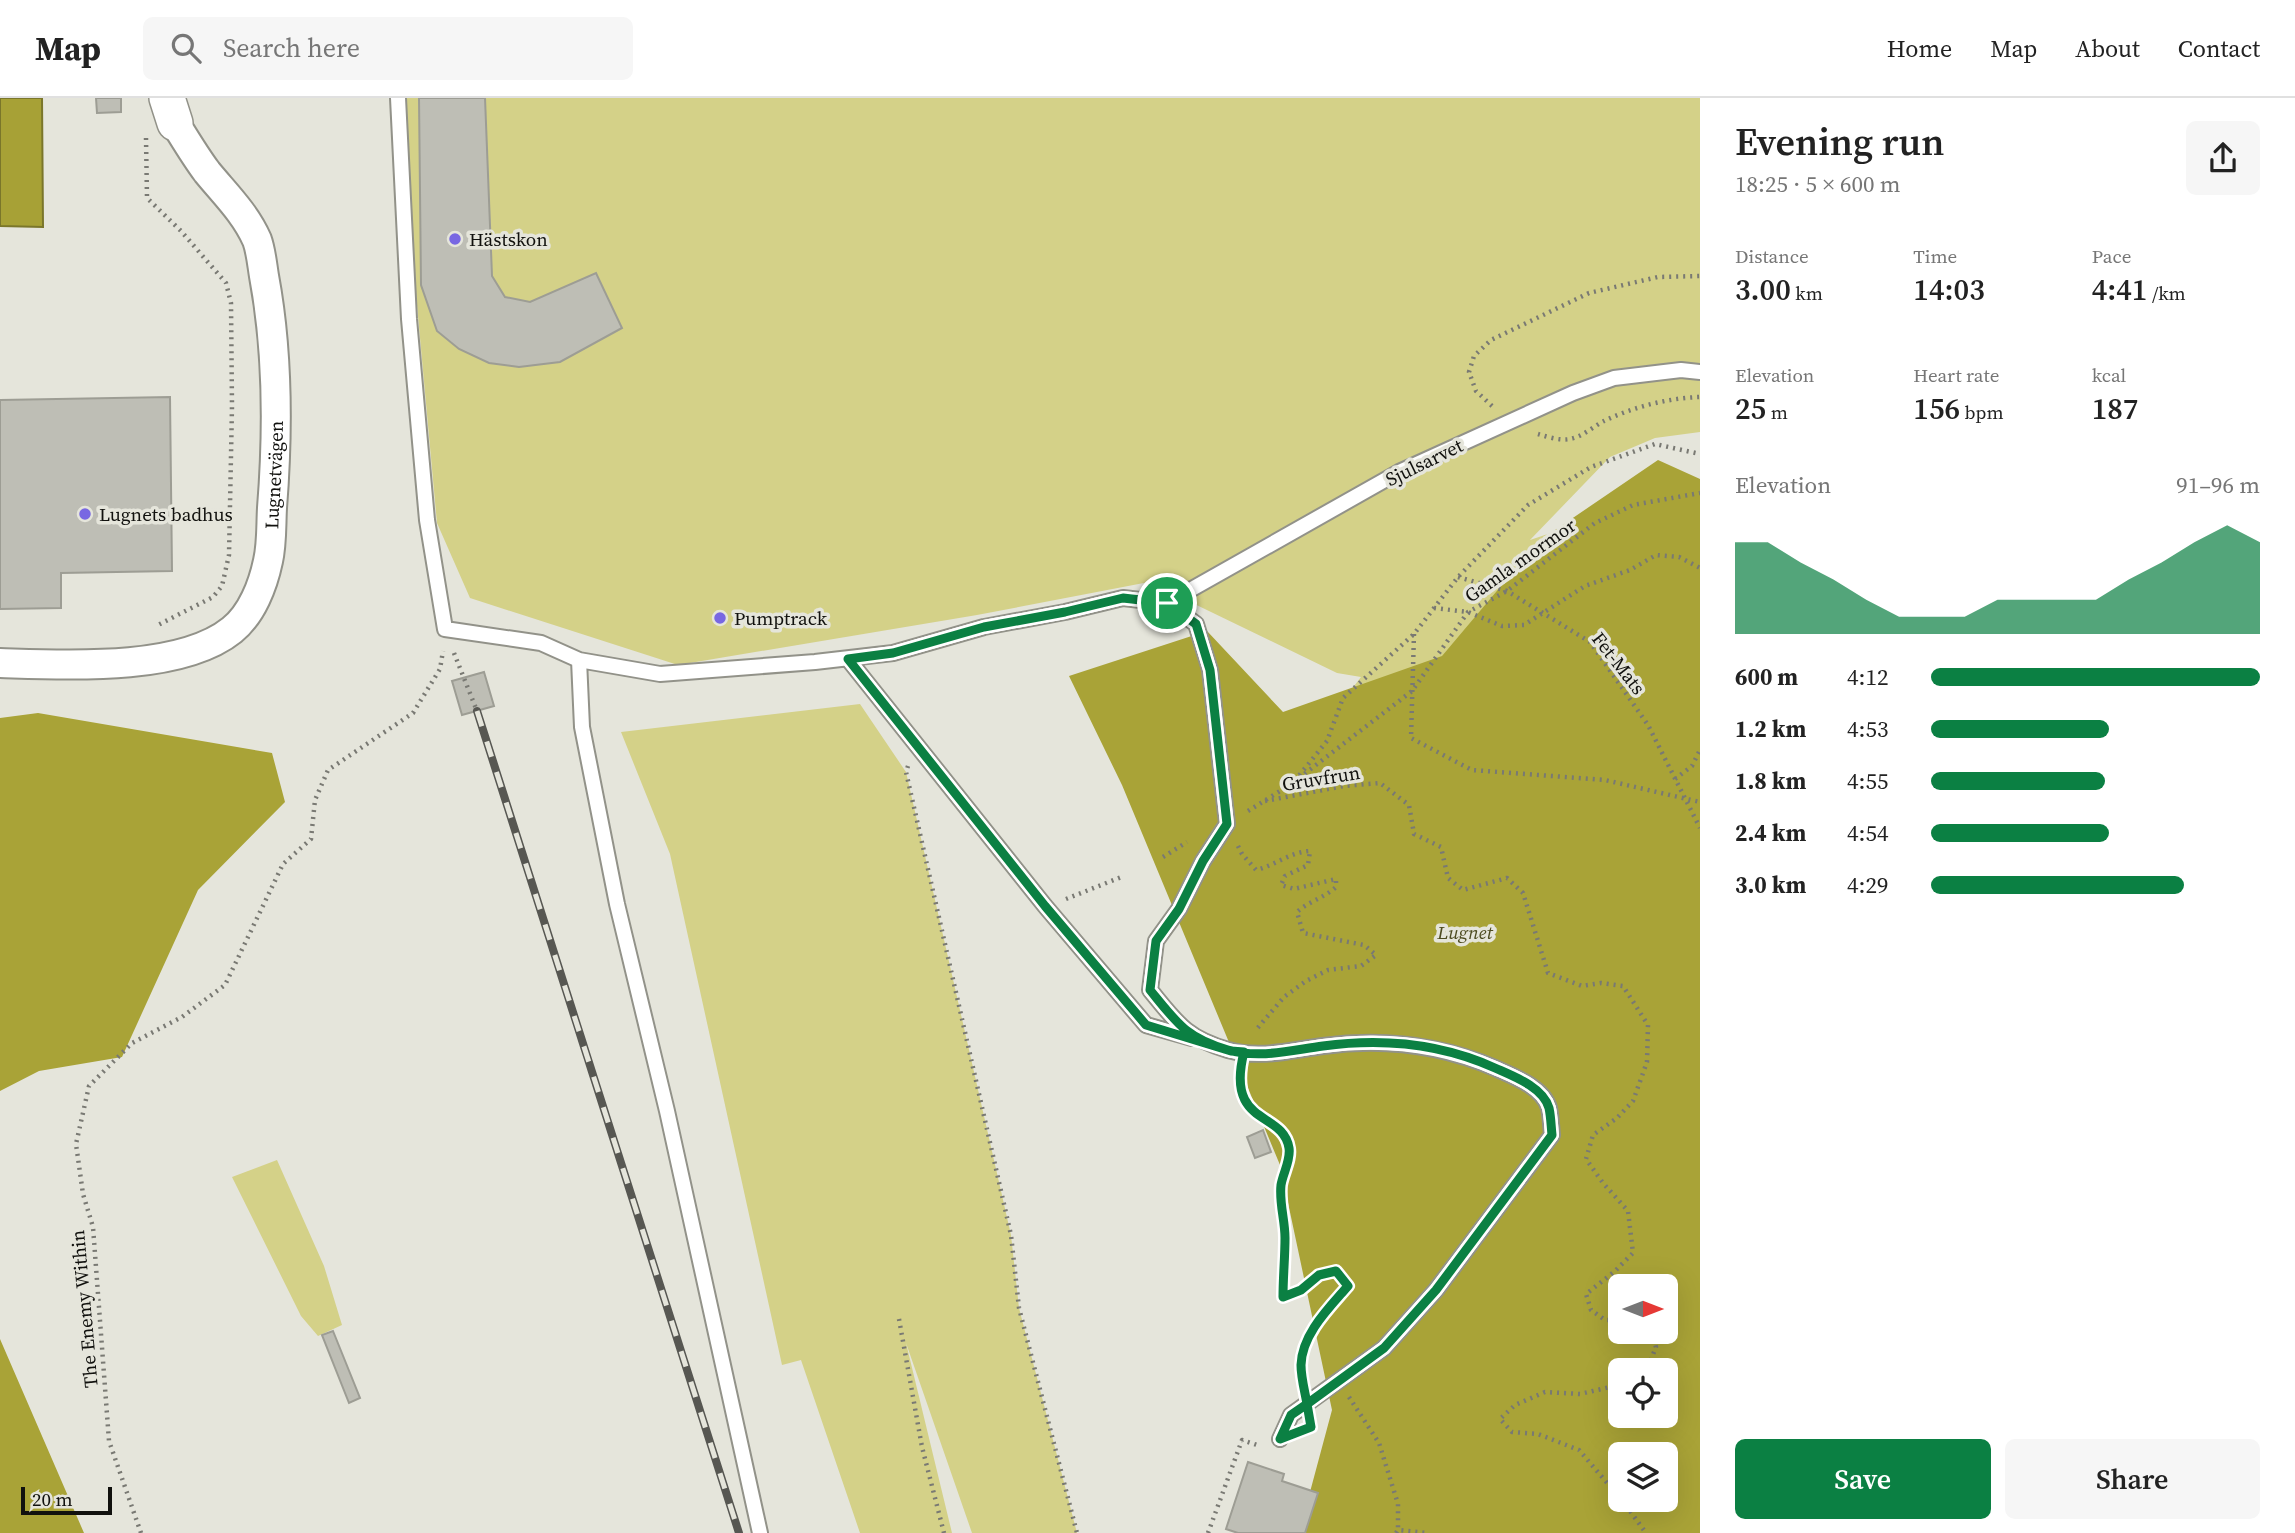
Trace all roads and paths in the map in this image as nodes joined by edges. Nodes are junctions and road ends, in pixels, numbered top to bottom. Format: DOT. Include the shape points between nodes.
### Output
graph roads {
  1 [pos="398,98"];
  2 [pos="163,119"];
  3 [pos="1700,276"];
  4 [pos="1700,372"];
  5 [pos="1700,397"];
  6 [pos="1511,421"];
  7 [pos="1700,454"];
  8 [pos="1700,493"];
  9 [pos="1700,568"];
  10 [pos="1458,577"];
  11 [pos="1507,591"];
  12 [pos="1167,603"];
  13 [pos="1433,608"];
  14 [pos="1468,612"];
  15 [pos="1542,613"];
  16 [pos="151,628"];
  17 [pos="445,629"];
  18 [pos="1414,634"];
  19 [pos="848,659"];
  20 [pos="579,660"];
  21 [pos="0,663"];
  22 [pos="1412,691"];
  23 [pos="477,711"];
  24 [pos="1700,750"];
  25 [pos="906,772"];
  26 [pos="1675,779"];
  27 [pos="1293,783"];
  28 [pos="1684,798"];
  29 [pos="1265,801"];
  30 [pos="1700,802"];
  31 [pos="1227,824"];
  32 [pos="1700,828"];
  33 [pos="1188,841"];
  34 [pos="1163,856"];
  35 [pos="1256,870"];
  36 [pos="1124,876"];
  37 [pos="1045,906"];
  38 [pos="1197,1040"];
  39 [pos="1244,1052"];
  40 [pos="1611,1274"];
  41 [pos="1608,1277"];
  42 [pos="899,1319"];
  43 [pos="1608,1320"];
  44 [pos="1339,1381"];
  45 [pos="1608,1387"];
  46 [pos="1307,1404"];
  47 [pos="1280,1439"];
  48 [pos="1608,1484"];
  49 [pos="1631,1512"];
  50 [pos="1397,1532"];
  51 [pos="141,1533"];
  52 [pos="760,1533"];
  53 [pos="944,1533"];
  54 [pos="1077,1533"];
  55 [pos="1208,1533"];
  56 [pos="1428,1533"];
  57 [pos="1646,1533"];
  1 -- 17 [label="lane" via="425,507"];
  2 -- 16 [label="path" via="147,198 226,283 231,303 229,555 222,586 213,597"];
  2 -- 21 [label="street, Lugnetvägen" via="243,214 258,242 269,304 274,376 268,560 246,616 207,645 152,660"];
  3 -- 6 [label="path" via="1658,277 1589,293 1490,340 1474,356 1469,372 1476,391"];
  4 -- 6 [label="lane, Sjulsarvet" via="1614,378"];
  5 -- 6 [label="path" via="1631,411 1572,439 1550,438"];
  6 -- 12 [label="lane, Sjulsarvet" via="1399,472"];
  7 -- 10 [label="path" via="1656,444 1591,467 1528,505"];
  8 -- 11 [label="path, Gamla mormor" via="1633,505 1595,523"];
  9 -- 15 [label="path" via="1679,557 1656,555 1585,586"];
  10 -- 11 [label="path, Fet-Mats"];
  10 -- 13 [label="path"];
  11 -- 14 [label="path, Gamla mormor"];
  11 -- 15 [label="path, Fet-Mats"];
  12 -- 19 [label="lane" via="1123,598 984,627 893,653"];
  12 -- 31 [label="lane" via="1196,624 1210,670"];
  13 -- 14 [label="path"];
  13 -- 18 [label="path"];
  14 -- 15 [label="path" via="1502,626 1524,625"];
  14 -- 22 [label="path, Gamla mormor"];
  15 -- 26 [label="path, Fet-Mats" via="1590,642 1648,725"];
  17 -- 20 [label="lane" via="541,643"];
  17 -- 23 [label="path"];
  17 -- 51 [label="path, The Enemy Within" via="440,668 414,713 328,770 315,800 311,839 283,864 225,985 182,1017 132,1044 89,1086 76,1144 93,1227 109,1441"];
  18 -- 22 [label="path"];
  18 -- 27 [label="path" via="1343,698 1327,741"];
  19 -- 20 [label="lane" via="660,674"];
  19 -- 37 [label="lane"];
  20 -- 52 [label="lane" via="582,727 617,904"];
  22 -- 27 [label="path, Gamla mormor"];
  22 -- 28 [label="path" via="1410,738 1472,770 1605,780"];
  24 -- 26 [label="path" via="1692,766"];
  25 -- 54 [label="path" via="1011,1235 1018,1308"];
  26 -- 28 [label="path, Fet-Mats"];
  27 -- 29 [label="path"];
  28 -- 30 [label="path"];
  28 -- 32 [label="path, Fet-Mats"];
  29 -- 31 [label="path"];
  29 -- 40 [label="path, Gruvfrun" via="1380,783 1409,804 1414,834 1441,847 1447,878 1463,890 1507,878 1523,892 1548,973 1582,986 1623,986 1648,1025 1647,1062 1633,1101 1593,1135 1586,1158 1628,1212 1633,1252"];
  31 -- 38 [label="lane" via="1156,941 1150,990"];
  33 -- 34 [label="path"];
  35 -- 39 [label="path" via="1296,851 1310,850 1308,865 1285,876 1281,885 1294,889 1336,879 1336,887 1297,912 1303,933 1364,945 1376,955 1361,966 1328,970 1284,997 1247,1040"];
  36 -- 37 [label="path"];
  37 -- 38 [label="lane" via="1146,1025"];
  38 -- 39 [label="lane"];
  39 -- 44 [label="lane" via="1278,1054 1325,1045 1383,1042 1435,1048 1528,1083 1549,1106 1552,1135 1436,1290 1384,1348"];
  39 -- 46 [label="path" via="1239,1072 1244,1100 1256,1115 1285,1134 1290,1151 1281,1185 1283,1297 1319,1275 1336,1271 1348,1286 1305,1345 1301,1365"];
  41 -- 43 [label="path, Gruvfrun" via="1586,1294 1591,1310"];
  42 -- 53 [label="path" via="922,1447"];
  44 -- 46 [label="lane"];
  44 -- 50 [label="path" via="1379,1443 1398,1504"];
  45 -- 48 [label="path" via="1580,1394 1545,1392 1515,1405 1500,1419 1512,1432 1538,1434 1578,1450"];
  46 -- 47 [label="lane" via="1291,1415"];
  47 -- 55 [label="path" via="1261,1446 1242,1440"];
  49 -- 57 [label="path"];
  50 -- 56 [label="path"];
}
